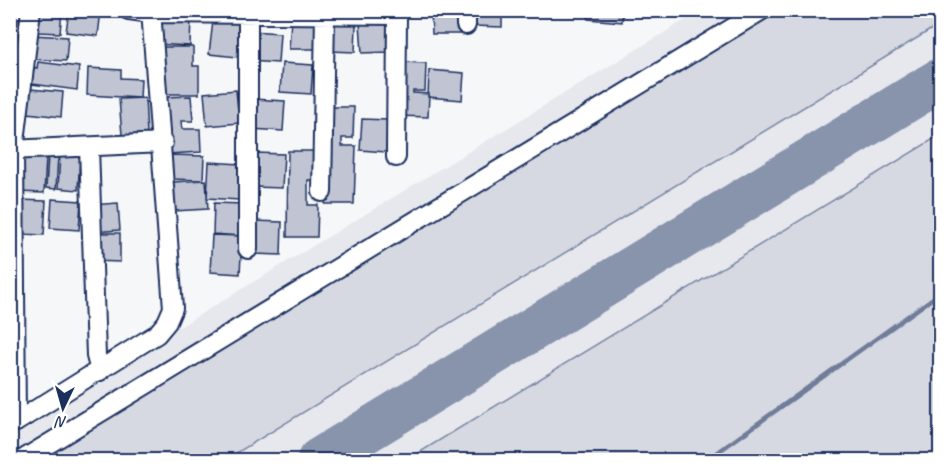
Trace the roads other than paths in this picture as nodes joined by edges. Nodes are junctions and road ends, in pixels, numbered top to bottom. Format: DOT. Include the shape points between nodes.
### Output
graph roads {
  1 [pos="31,10"];
  2 [pos="129,10"];
  3 [pos="762,10"];
  4 [pos="151,12"];
  5 [pos="248,12"];
  6 [pos="397,13"];
  7 [pos="325,14"];
  8 [pos="163,143"];
  9 [pos="90,147"];
  10 [pos="12,150"];
  11 [pos="396,157"];
  12 [pos="322,192"];
  13 [pos="248,249"];
  14 [pos="100,371"];
  15 [pos="22,460"];
  1 -- 10 [label="street"];
  2 -- 4 [label="street"];
  3 -- 15 [label="street"];
  4 -- 5 [label="street"];
  4 -- 8 [label="street"];
  5 -- 7 [label="street"];
  5 -- 13 [label="street"];
  6 -- 7 [label="street"];
  6 -- 11 [label="street"];
  7 -- 12 [label="street"];
  8 -- 9 [label="street"];
  8 -- 14 [label="street" via="173,308 157,334"];
  9 -- 10 [label="street"];
  9 -- 14 [label="street" via="96,357"];
  10 -- 14 [label="street" via="16,422"];
}
